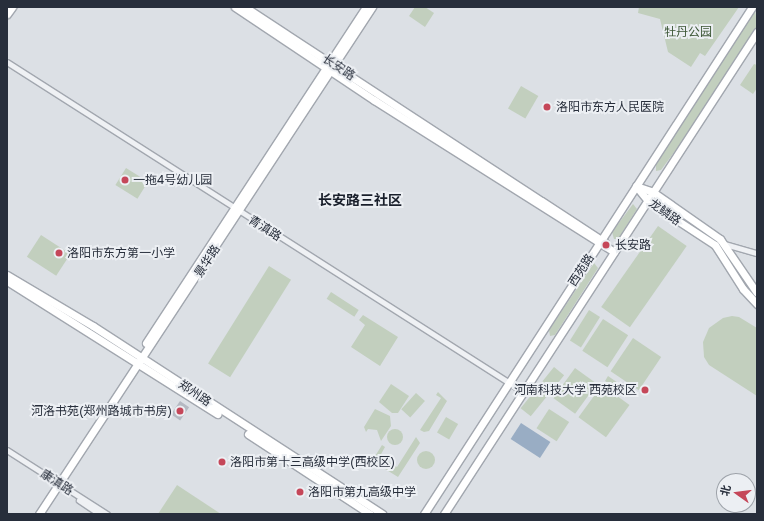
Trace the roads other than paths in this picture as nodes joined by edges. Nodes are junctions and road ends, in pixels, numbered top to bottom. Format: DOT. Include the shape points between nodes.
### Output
graph roads {
  1 [pos="12,7"];
  2 [pos="235,7"];
  3 [pos="245,7"];
  4 [pos="366,7"];
  5 [pos="372,7"];
  6 [pos="752,7"];
  7 [pos="7,14"];
  8 [pos="757,32"];
  9 [pos="7,62"];
  10 [pos="332,63"];
  11 [pos="328,70"];
  12 [pos="636,186"];
  13 [pos="653,192"];
  14 [pos="648,201"];
  15 [pos="237,210"];
  16 [pos="600,242"];
  17 [pos="725,244"];
  18 [pos="614,252"];
  19 [pos="757,253"];
  20 [pos="7,274"];
  21 [pos="7,281"];
  22 [pos="757,294"];
  23 [pos="757,304"];
  24 [pos="138,359"];
  25 [pos="509,383"];
  26 [pos="524,392"];
  27 [pos="7,450"];
  28 [pos="7,454"];
  29 [pos="56,484"];
  30 [pos="34,514"];
  31 [pos="39,514"];
  32 [pos="100,514"];
  33 [pos="107,514"];
  34 [pos="370,514"];
  35 [pos="382,514"];
  36 [pos="424,514"];
  37 [pos="444,514"];
  1 -- 7 [label="main road"];
  2 -- 11 [label="main road, 长安路"];
  3 -- 10 [label="main road, 长安路"];
  4 -- 10 [label="main road, 景华路"];
  5 -- 10 [label="main road, 景华路"];
  6 -- 12 [label="main road, 西苑路"];
  8 -- 13 [label="main road, 西苑路"];
  9 -- 15 [label="street, 青滇路"];
  10 -- 11 [label="main road, 景华路"];
  10 -- 16 [label="main road, 长安路"];
  11 -- 15 [label="main road, 景华路"];
  11 -- 16 [label="main road, 长安路"];
  12 -- 13 [label="main road, 龙鳞路"];
  12 -- 14 [label="main road, 龙鳞路"];
  12 -- 16 [label="main road, 西苑路"];
  13 -- 14 [label="main road, 西苑路"];
  13 -- 17 [label="main road, 龙鳞路"];
  14 -- 18 [label="main road, 西苑路"];
  14 -- 23 [label="main road, 龙鳞路" via="715,245 743,289"];
  15 -- 24 [label="main road, 景华路"];
  15 -- 25 [label="street, 青滇路"];
  16 -- 18 [label="main road, 长安路"];
  16 -- 25 [label="main road, 西苑路"];
  17 -- 19 [label="street"];
  17 -- 22 [label="main road, 龙鳞路"];
  18 -- 26 [label="main road, 西苑路"];
  20 -- 24 [label="main road, 郑州路"];
  21 -- 24 [label="main road, 郑州路"];
  24 -- 29 [label="main road, 景华路"];
  24 -- 34 [label="main road, 郑州路"];
  24 -- 35 [label="main road, 郑州路"];
  25 -- 26 [label="street, 青滇路"];
  25 -- 36 [label="main road, 西苑路"];
  26 -- 37 [label="main road, 西苑路"];
  27 -- 29 [label="street, 康滇路"];
  28 -- 29 [label="street, 康滇路"];
  29 -- 30 [label="main road, 景华路"];
  29 -- 31 [label="main road, 景华路"];
  29 -- 32 [label="street, 康滇路"];
  29 -- 33 [label="street, 康滇路"];
}
